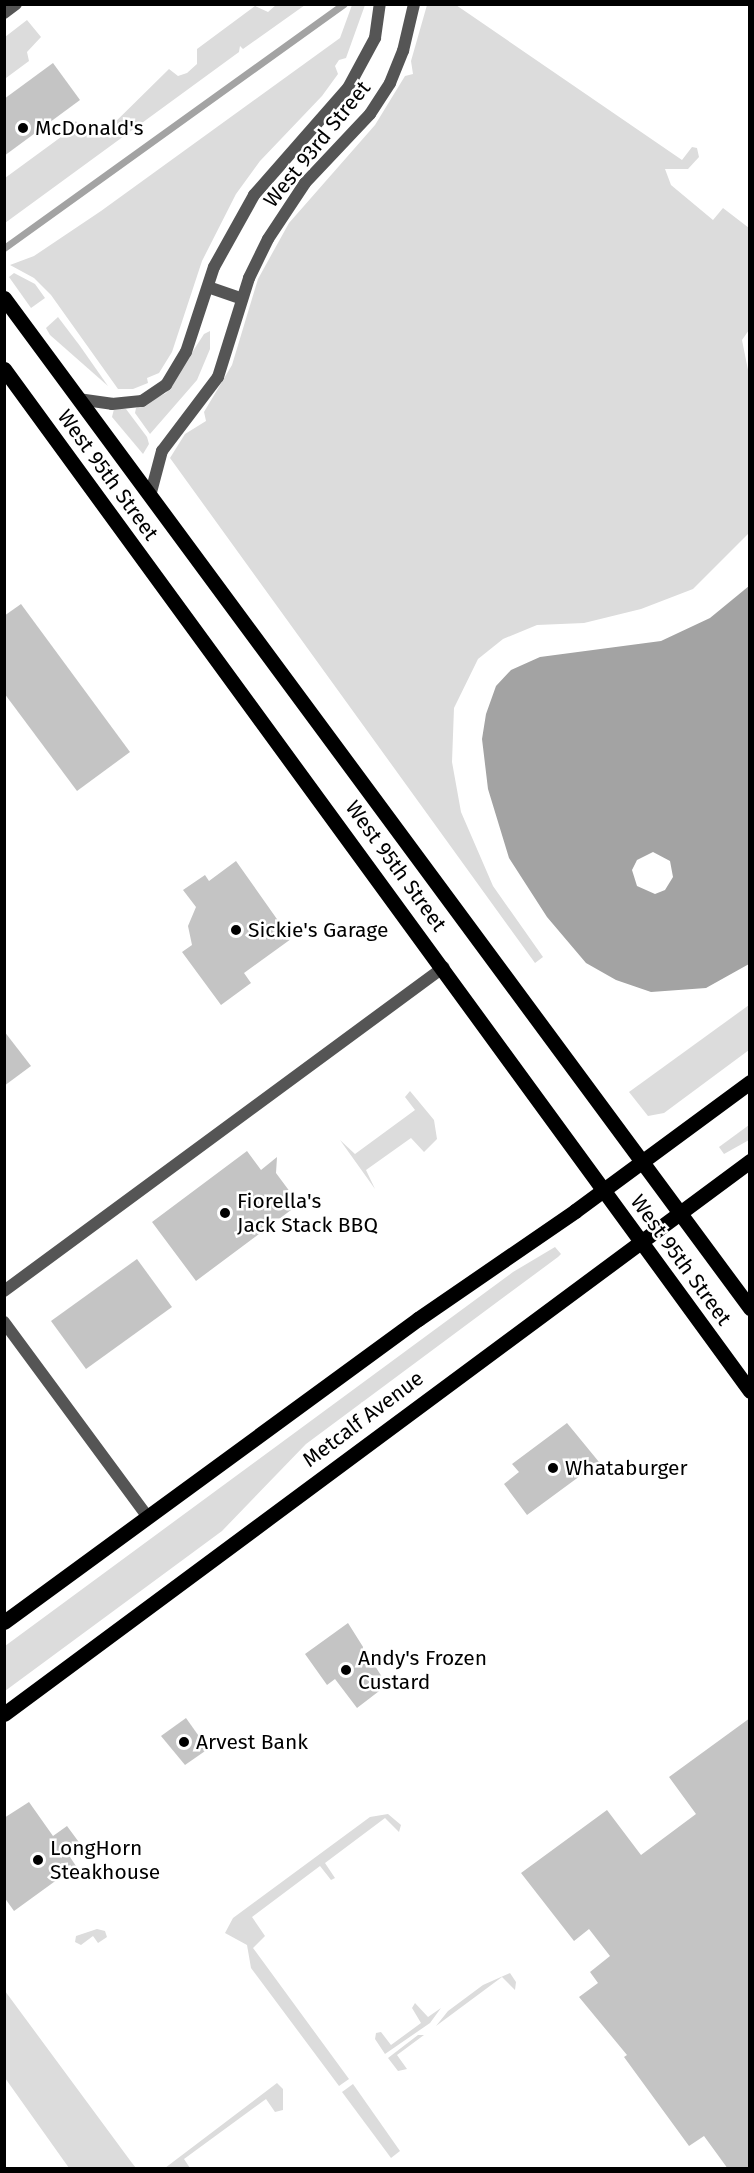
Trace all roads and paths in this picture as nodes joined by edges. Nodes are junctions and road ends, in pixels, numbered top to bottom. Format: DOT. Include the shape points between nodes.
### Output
graph roads {
  1 [pos="16,4"];
  2 [pos="380,4"];
  3 [pos="414,4"];
  4 [pos="4,13"];
  5 [pos="208,287"];
  6 [pos="4,298"];
  7 [pos="242,299"];
  8 [pos="4,369"];
  9 [pos="9,386"];
  10 [pos="78,399"];
  11 [pos="150,496"];
  12 [pos="444,967"];
  13 [pos="750,1082"];
  14 [pos="750,1161"];
  15 [pos="641,1162"];
  16 [pos="604,1190"];
  17 [pos="678,1213"];
  18 [pos="641,1240"];
  19 [pos="4,1291"];
  20 [pos="750,1308"];
  21 [pos="4,1322"];
  22 [pos="750,1391"];
  23 [pos="148,1517"];
  24 [pos="4,1622"];
  25 [pos="4,1714"];
  1 -- 4 [label="street"];
  2 -- 5 [label="street, West 93rd Street" via="375,38 348,88 254,195 214,267"];
  3 -- 7 [label="street, West 93rd Street" via="403,51 390,82 370,114 305,183 281,216"];
  5 -- 7 [label="street"];
  5 -- 10 [label="street, West 93rd Street" via="186,352 166,385 142,401 112,404"];
  6 -- 10 [label="main road, West 95th Street"];
  7 -- 11 [label="street, West 93rd Street" via="218,377 162,451"];
  8 -- 9 [label="main road, West 95th Street"];
  9 -- 12 [label="main road, West 95th Street"];
  10 -- 11 [label="main road, West 95th Street"];
  11 -- 15 [label="main road, West 95th Street"];
  12 -- 16 [label="main road, West 95th Street"];
  12 -- 19 [label="street"];
  13 -- 15 [label="main road"];
  14 -- 17 [label="main road, Metcalf Avenue"];
  15 -- 16 [label="main road"];
  15 -- 17 [label="main road, West 95th Street"];
  16 -- 18 [label="main road, West 95th Street"];
  16 -- 23 [label="main road" via="418,1318"];
  17 -- 18 [label="main road, Metcalf Avenue"];
  17 -- 20 [label="main road, West 95th Street"];
  18 -- 22 [label="main road, West 95th Street"];
  18 -- 25 [label="main road, Metcalf Avenue"];
  21 -- 23 [label="street"];
  23 -- 24 [label="main road"];
}
